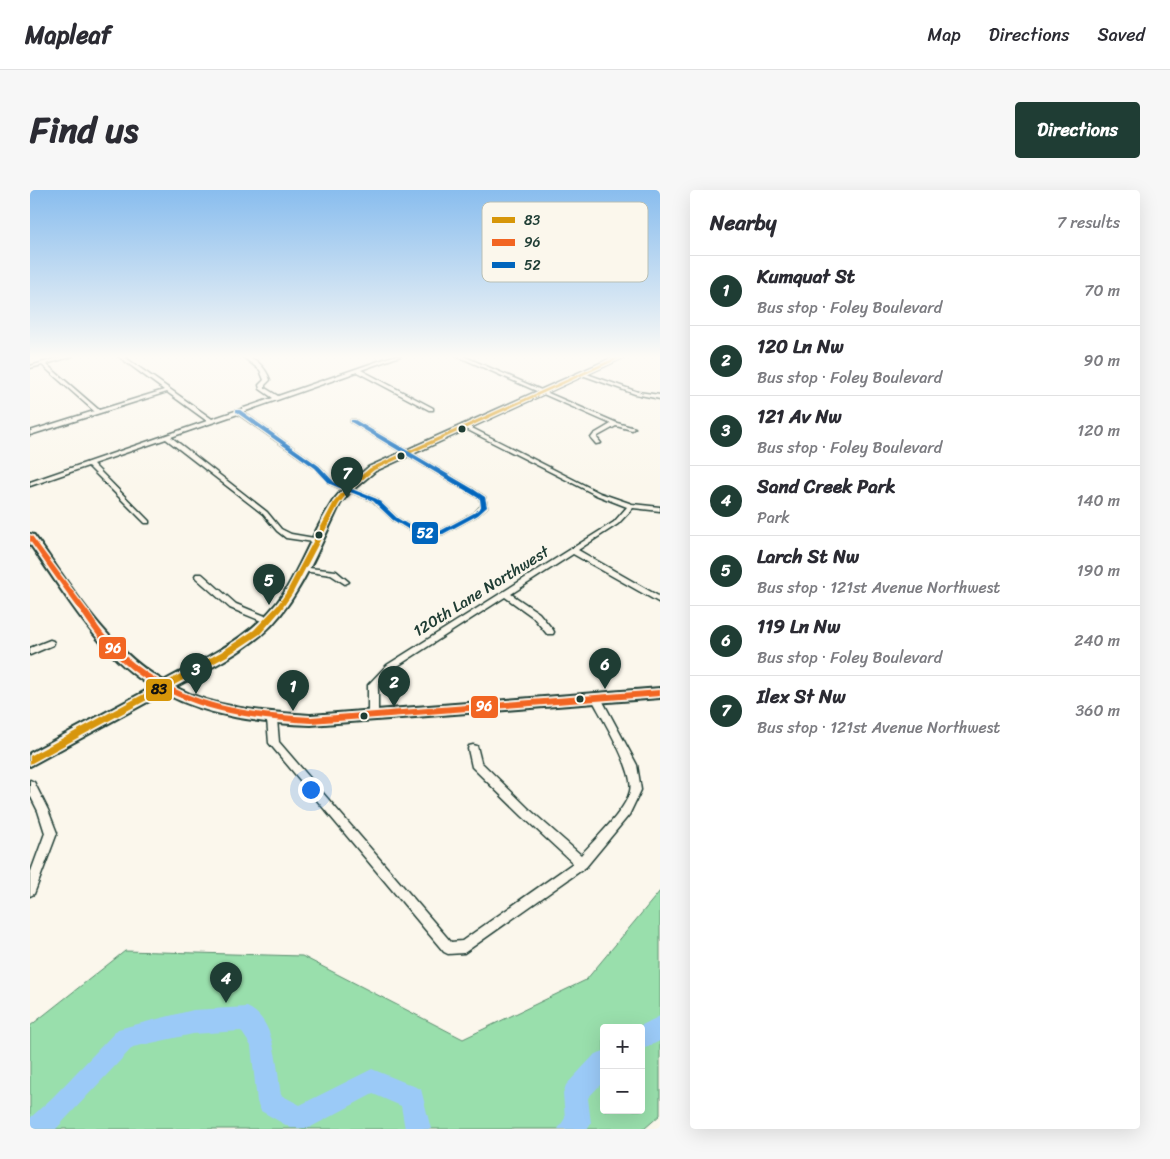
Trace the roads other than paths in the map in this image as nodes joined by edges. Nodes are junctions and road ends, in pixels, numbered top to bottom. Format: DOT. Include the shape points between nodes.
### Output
graph roads {
  1 [pos="84,400"];
  2 [pos="137,400"];
  3 [pos="182,400"];
  4 [pos="272,400"];
  5 [pos="414,400"];
  6 [pos="524,400"];
  7 [pos="560,400"];
  8 [pos="432,409"];
  9 [pos="98,412"];
  10 [pos="238,412"];
  11 [pos="353,420"];
  12 [pos="211,421"];
  13 [pos="615,424"];
  14 [pos="464,426"];
  15 [pos="632,428"];
  16 [pos="30,433"];
  17 [pos="167,437"];
  18 [pos="598,443"];
  19 [pos="406,452"];
  20 [pos="89,463"];
  21 [pos="30,484"];
  22 [pos="347,490"];
  23 [pos="631,506"];
  24 [pos="660,509"];
  25 [pos="147,522"];
  26 [pos="30,537"];
  27 [pos="317,541"];
  28 [pos="574,551"];
  29 [pos="303,569"];
  30 [pos="199,576"];
  31 [pos="345,582"];
  32 [pos="505,594"];
  33 [pos="660,600"];
  34 [pos="267,620"];
  35 [pos="550,632"];
  36 [pos="50,643"];
  37 [pos="30,652"];
  38 [pos="165,687"];
  39 [pos="660,693"];
  40 [pos="597,699"];
  41 [pos="373,715"];
  42 [pos="272,719"];
  43 [pos="473,749"];
  44 [pos="30,760"];
  45 [pos="30,785"];
  46 [pos="582,863"];
  47 [pos="30,890"];
  1 -- 9 [label="street"];
  2 -- 9 [label="street"];
  3 -- 12 [label="street"];
  4 -- 10 [label="street"];
  5 -- 8 [label="street"];
  6 -- 14 [label="street"];
  7 -- 13 [label="street"];
  9 -- 16 [label="street"];
  10 -- 12 [label="street"];
  10 -- 22 [label="street" via="317,467 332,484"];
  11 -- 19 [label="street"];
  12 -- 17 [label="street"];
  13 -- 15 [label="street"];
  13 -- 18 [label="street" via="596,435 594,438"];
  14 -- 19 [label="street"];
  14 -- 23 [label="street" via="598,494"];
  17 -- 20 [label="street"];
  17 -- 27 [label="street" via="265,513 279,530 289,536"];
  19 -- 22 [label="street" via="372,469"];
  19 -- 22 [label="street" via="483,498 484,507 441,533 418,533 395,519 375,500"];
  20 -- 21 [label="street"];
  20 -- 25 [label="street"];
  22 -- 27 [label="street" via="336,503"];
  23 -- 24 [label="street"];
  23 -- 28 [label="street, 120th Lane Northwest" via="616,523"];
  26 -- 38 [label="street" via="108,644 131,667"];
  27 -- 29 [label="street"];
  28 -- 32 [label="street, 120th Lane Northwest"];
  28 -- 33 [label="street"];
  29 -- 31 [label="street" via="333,573"];
  29 -- 34 [label="street" via="279,608"];
  30 -- 34 [label="street" via="233,606"];
  32 -- 35 [label="street" via="532,611"];
  32 -- 41 [label="street, 120th Lane Northwest" via="384,672 373,686"];
  34 -- 38 [label="street" via="257,632 224,654"];
  36 -- 37 [label="street"];
  38 -- 42 [label="street" via="199,704"];
  38 -- 44 [label="street"];
  39 -- 40 [label="street"];
  40 -- 41 [label="street"];
  40 -- 46 [label="street" via="632,765 636,790 625,812"];
  41 -- 42 [label="street" via="311,720"];
  42 -- 46 [label="street" via="274,743 448,948 464,947"];
  43 -- 46 [label="street" via="476,764"];
  45 -- 47 [label="street" via="51,833"];
}
